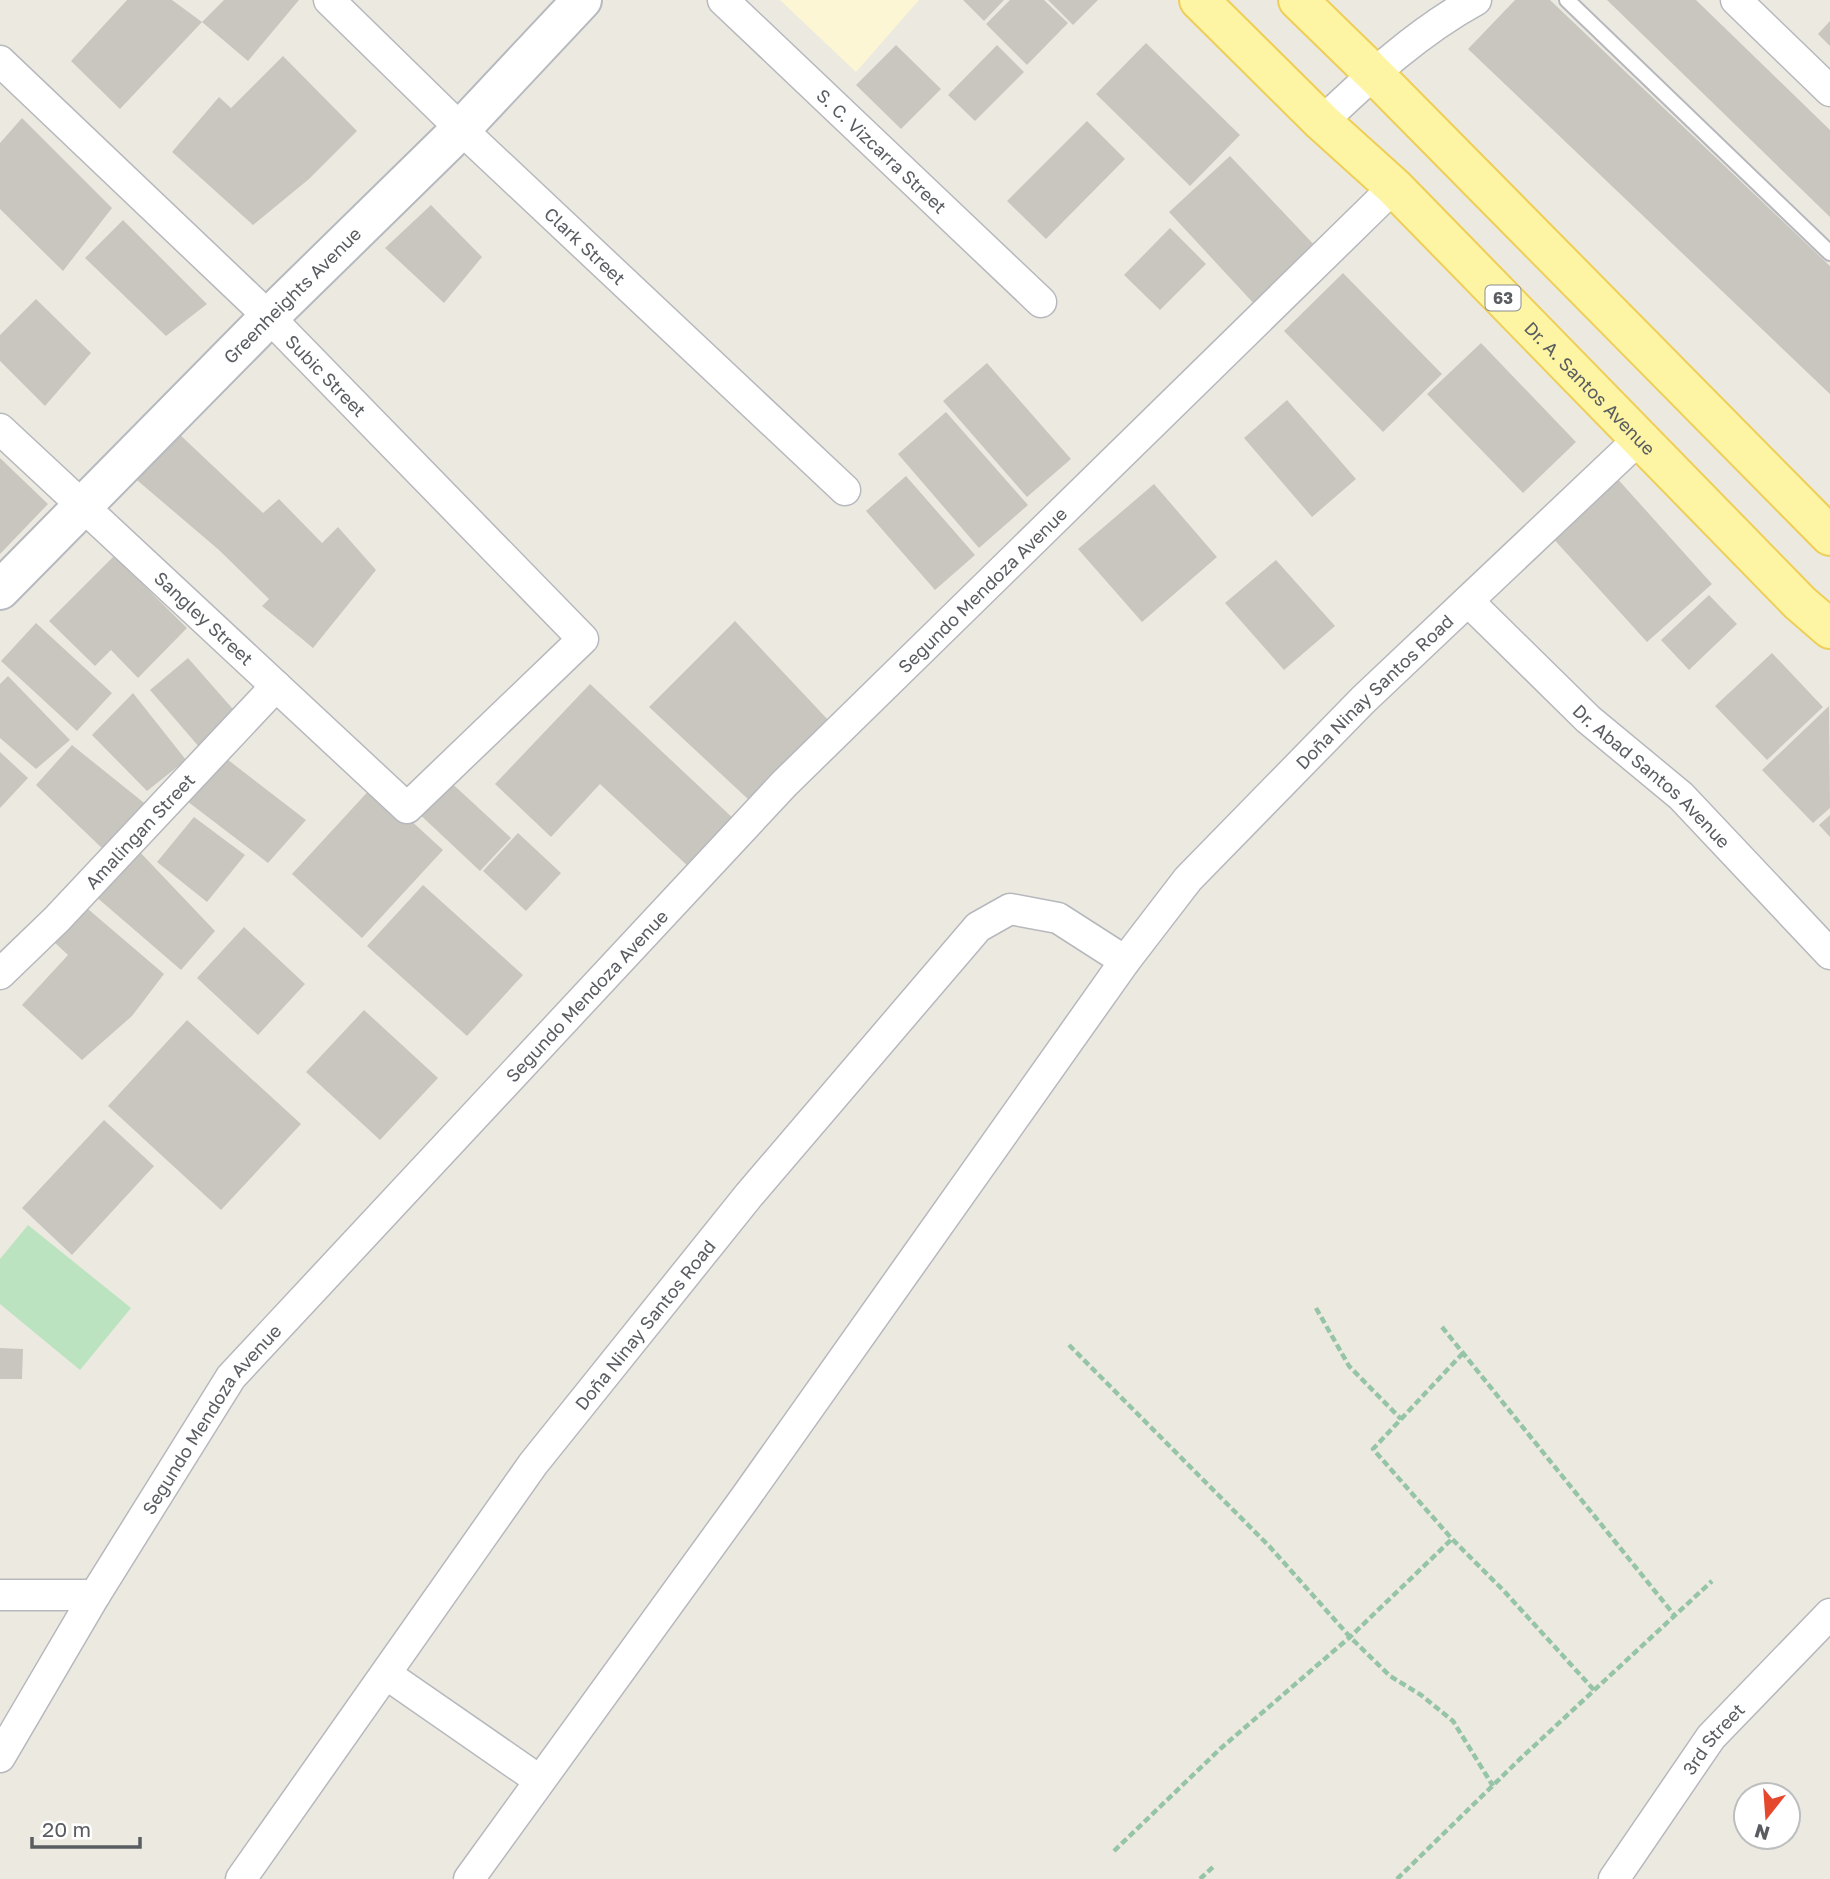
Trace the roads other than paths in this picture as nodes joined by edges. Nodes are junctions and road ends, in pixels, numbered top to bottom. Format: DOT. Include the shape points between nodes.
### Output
graph roads {
  1 [pos="329,0"];
  2 [pos="582,0"];
  3 [pos="723,0"];
  4 [pos="1199,0"];
  5 [pos="1298,0"];
  6 [pos="1476,0"];
  7 [pos="1567,0"];
  8 [pos="1736,0"];
  9 [pos="0,61"];
  10 [pos="1374,74"];
  11 [pos="1830,91"];
  12 [pos="1322,122"];
  13 [pos="461,129"];
  14 [pos="1394,187"];
  15 [pos="1830,253"];
  16 [pos="1041,302"];
  17 [pos="269,317"];
  18 [pos="0,429"];
  19 [pos="1640,438"];
  20 [pos="845,490"];
  21 [pos="84,506"];
  22 [pos="1830,536"];
  23 [pos="0,590"];
  24 [pos="1468,601"];
  25 [pos="1830,629"];
  26 [pos="276,686"];
  27 [pos="407,808"];
  28 [pos="1830,954"];
  29 [pos="1125,961"];
  30 [pos="0,974"];
  31 [pos="0,1595"];
  32 [pos="95,1595"];
  33 [pos="1830,1614"];
  34 [pos="386,1674"];
  35 [pos="0,1757"];
  36 [pos="539,1780"];
  37 [pos="241,1879"];
  38 [pos="469,1879"];
  39 [pos="1614,1879"];
  1 -- 13 [label="street, Clark Street"];
  2 -- 13 [label="street, Greenheights Avenue"];
  3 -- 16 [label="street, S. C. Vizcarra Street"];
  4 -- 12 [label="main road, Dr. A. Santos Avenue / 63"];
  5 -- 10 [label="main road"];
  6 -- 10 [label="street" via="1445,18"];
  7 -- 15 [label="lane"];
  8 -- 11 [label="street"];
  9 -- 17 [label="street, Subic Street"];
  10 -- 12 [label="street"];
  10 -- 22 [label="main road"];
  12 -- 14 [label="main road, Dr. A. Santos Avenue / 63"];
  13 -- 17 [label="street, Greenheights Avenue"];
  13 -- 20 [label="street, Clark Street"];
  14 -- 19 [label="main road, Dr. A. Santos Avenue / 63"];
  14 -- 32 [label="street, Segundo Mendoza Avenue" via="784,783 231,1377"];
  17 -- 21 [label="street, Greenheights Avenue"];
  17 -- 27 [label="street, Subic Street" via="583,639"];
  18 -- 21 [label="street, Sangley Street"];
  19 -- 24 [label="street, Doña Ninay Santos Road"];
  19 -- 25 [label="main road, Dr. A. Santos Avenue / 63"];
  21 -- 23 [label="street, Greenheights Avenue"];
  21 -- 26 [label="street, Sangley Street"];
  24 -- 28 [label="street, Dr. Abad Santos Avenue" via="1588,719 1681,796"];
  24 -- 29 [label="street, Doña Ninay Santos Road" via="1363,700 1188,879"];
  26 -- 27 [label="street, Sangley Street"];
  26 -- 30 [label="street, Amalingan Street"];
  29 -- 34 [label="street, Doña Ninay Santos Road" via="1058,918 1010,909 978,928 749,1195 541,1453"];
  29 -- 36 [label="street, Doña Ninay Santos Road"];
  31 -- 32 [label="street"];
  32 -- 35 [label="street, Segundo Mendoza Avenue"];
  33 -- 39 [label="street, 3rd Street" via="1711,1737"];
  34 -- 36 [label="street"];
  34 -- 37 [label="street, Doña Ninay Santos Road"];
  36 -- 38 [label="street, Doña Ninay Santos Road"];
}
